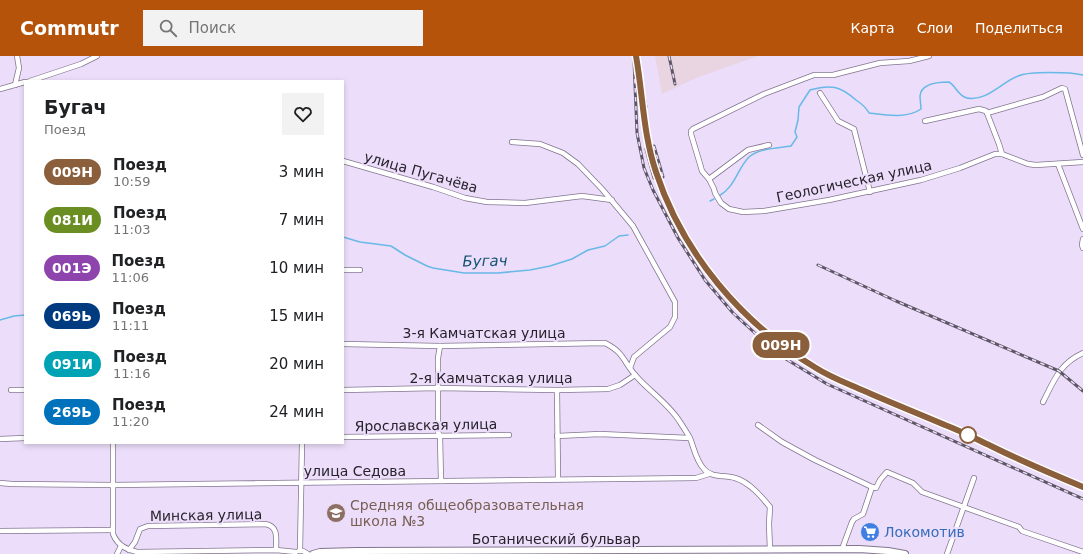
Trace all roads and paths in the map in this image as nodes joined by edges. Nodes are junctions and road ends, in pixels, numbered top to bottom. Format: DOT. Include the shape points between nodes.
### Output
graph roads {
  1 [pos="17,56"];
  2 [pos="929,56"];
  3 [pos="95,57"];
  4 [pos="34,80"];
  5 [pos="24,82"];
  6 [pos="14,85"];
  7 [pos="0,89"];
  8 [pos="820,93"];
  9 [pos="987,113"];
  10 [pos="925,121"];
  11 [pos="512,142"];
  12 [pos="768,146"];
  13 [pos="1002,154"];
  14 [pos="1083,155"];
  15 [pos="344,161"];
  16 [pos="1083,162"];
  17 [pos="1058,164"];
  18 [pos="709,179"];
  19 [pos="870,192"];
  20 [pos="612,200"];
  21 [pos="1083,229"];
  22 [pos="1083,239"];
  23 [pos="1083,248"];
  24 [pos="344,270"];
  25 [pos="360,270"];
  26 [pos="344,344"];
  27 [pos="440,346"];
  28 [pos="1083,353"];
  29 [pos="630,368"];
  30 [pos="635,376"];
  31 [pos="438,388"];
  32 [pos="11,390"];
  33 [pos="24,390"];
  34 [pos="344,390"];
  35 [pos="557,390"];
  36 [pos="1043,402"];
  37 [pos="758,424"];
  38 [pos="508,435"];
  39 [pos="440,436"];
  40 [pos="557,436"];
  41 [pos="344,437"];
  42 [pos="24,438"];
  43 [pos="690,438"];
  44 [pos="0,439"];
  45 [pos="113,444"];
  46 [pos="302,444"];
  47 [pos="709,474"];
  48 [pos="974,478"];
  49 [pos="558,479"];
  50 [pos="441,481"];
  51 [pos="0,483"];
  52 [pos="302,483"];
  53 [pos="113,485"];
  54 [pos="872,487"];
  55 [pos="963,507"];
  56 [pos="113,530"];
  57 [pos="0,531"];
  58 [pos="121,546"];
  59 [pos="842,549"];
  60 [pos="129,550"];
  61 [pos="276,550"];
  62 [pos="770,550"];
  63 [pos="256,551"];
  64 [pos="297,552"];
  65 [pos="755,552"];
  66 [pos="1083,552"];
  67 [pos="356,553"];
  68 [pos="117,554"];
  69 [pos="267,554"];
  70 [pos="308,554"];
  71 [pos="313,554"];
  72 [pos="905,554"];
  73 [pos="947,554"];
  1 -- 6 [label="street" via="19,68"];
  2 -- 18 [label="street" via="880,63 833,75 814,75 764,94 693,129 691,134 702,171"];
  3 -- 4 [label="street"];
  5 -- 6 [label="street"];
  6 -- 7 [label="street"];
  8 -- 19 [label="street" via="838,121 854,129"];
  9 -- 10 [label="street" via="979,109"];
  9 -- 13 [label="street"];
  9 -- 14 [label="street" via="1065,89"];
  11 -- 20 [label="street" via="540,144 563,153 578,164"];
  12 -- 18 [label="street" via="748,150"];
  13 -- 17 [label="street" via="1028,164"];
  13 -- 19 [label="street, Геологическая улица" via="995,154 921,180"];
  15 -- 20 [label="street, улица Пугачёва" via="486,202 525,203 582,196"];
  16 -- 17 [label="street"];
  17 -- 21 [label="street"];
  18 -- 19 [label="street, Геологическая улица" via="721,203 729,209 743,212 764,211"];
  20 -- 29 [label="street" via="639,236 676,302 675,317 670,326 634,357"];
  22 -- 23 [label="street"];
  24 -- 25 [label="street"];
  26 -- 27 [label="street, 3-я Камчатская улица"];
  27 -- 29 [label="street, 3-я Камчатская улица" via="605,343 622,355"];
  27 -- 31 [label="street"];
  28 -- 36 [label="street" via="1059,371"];
  29 -- 30 [label="street"];
  30 -- 35 [label="street, 2-я Камчатская улица" via="616,387"];
  30 -- 43 [label="street" via="665,403"];
  31 -- 34 [label="street, 2-я Камчатская улица"];
  31 -- 35 [label="street, 2-я Камчатская улица"];
  31 -- 39 [label="street"];
  32 -- 33 [label="street"];
  35 -- 40 [label="street"];
  37 -- 54 [label="street" via="782,442"];
  38 -- 39 [label="street, Ярославская улица"];
  39 -- 41 [label="street, Ярославская улица"];
  39 -- 50 [label="street"];
  40 -- 43 [label="street" via="600,434"];
  40 -- 49 [label="street"];
  42 -- 44 [label="street"];
  43 -- 47 [label="street" via="702,468"];
  45 -- 53 [label="street"];
  46 -- 52 [label="street"];
  47 -- 49 [label="street, улица Седова" via="696,478"];
  47 -- 62 [label="street" via="742,481 770,507"];
  48 -- 55 [label="street"];
  49 -- 50 [label="street, улица Седова"];
  50 -- 52 [label="street, улица Седова"];
  51 -- 53 [label="street, улица Седова"];
  52 -- 53 [label="street, улица Седова"];
  52 -- 64 [label="street"];
  53 -- 56 [label="street"];
  54 -- 55 [label="street" via="876,488 887,472 913,483 922,492"];
  54 -- 59 [label="street" via="863,514 852,522"];
  55 -- 66 [label="street"];
  55 -- 73 [label="street"];
  56 -- 57 [label="street"];
  56 -- 58 [label="street"];
  58 -- 60 [label="street"];
  58 -- 68 [label="street"];
  59 -- 62 [label="street, Ботанический бульвар"];
  59 -- 72 [label="street, Ботанический бульвар"];
  60 -- 61 [label="street, Минская улица" via="140,529 148,526 265,524 272,526 275,531"];
  60 -- 63 [label="street"];
  61 -- 63 [label="street"];
  61 -- 64 [label="street"];
  62 -- 65 [label="street, Ботанический бульвар"];
  63 -- 69 [label="street"];
  64 -- 70 [label="street"];
  65 -- 67 [label="street, Ботанический бульвар"];
  67 -- 71 [label="street, Ботанический бульвар"];
}
